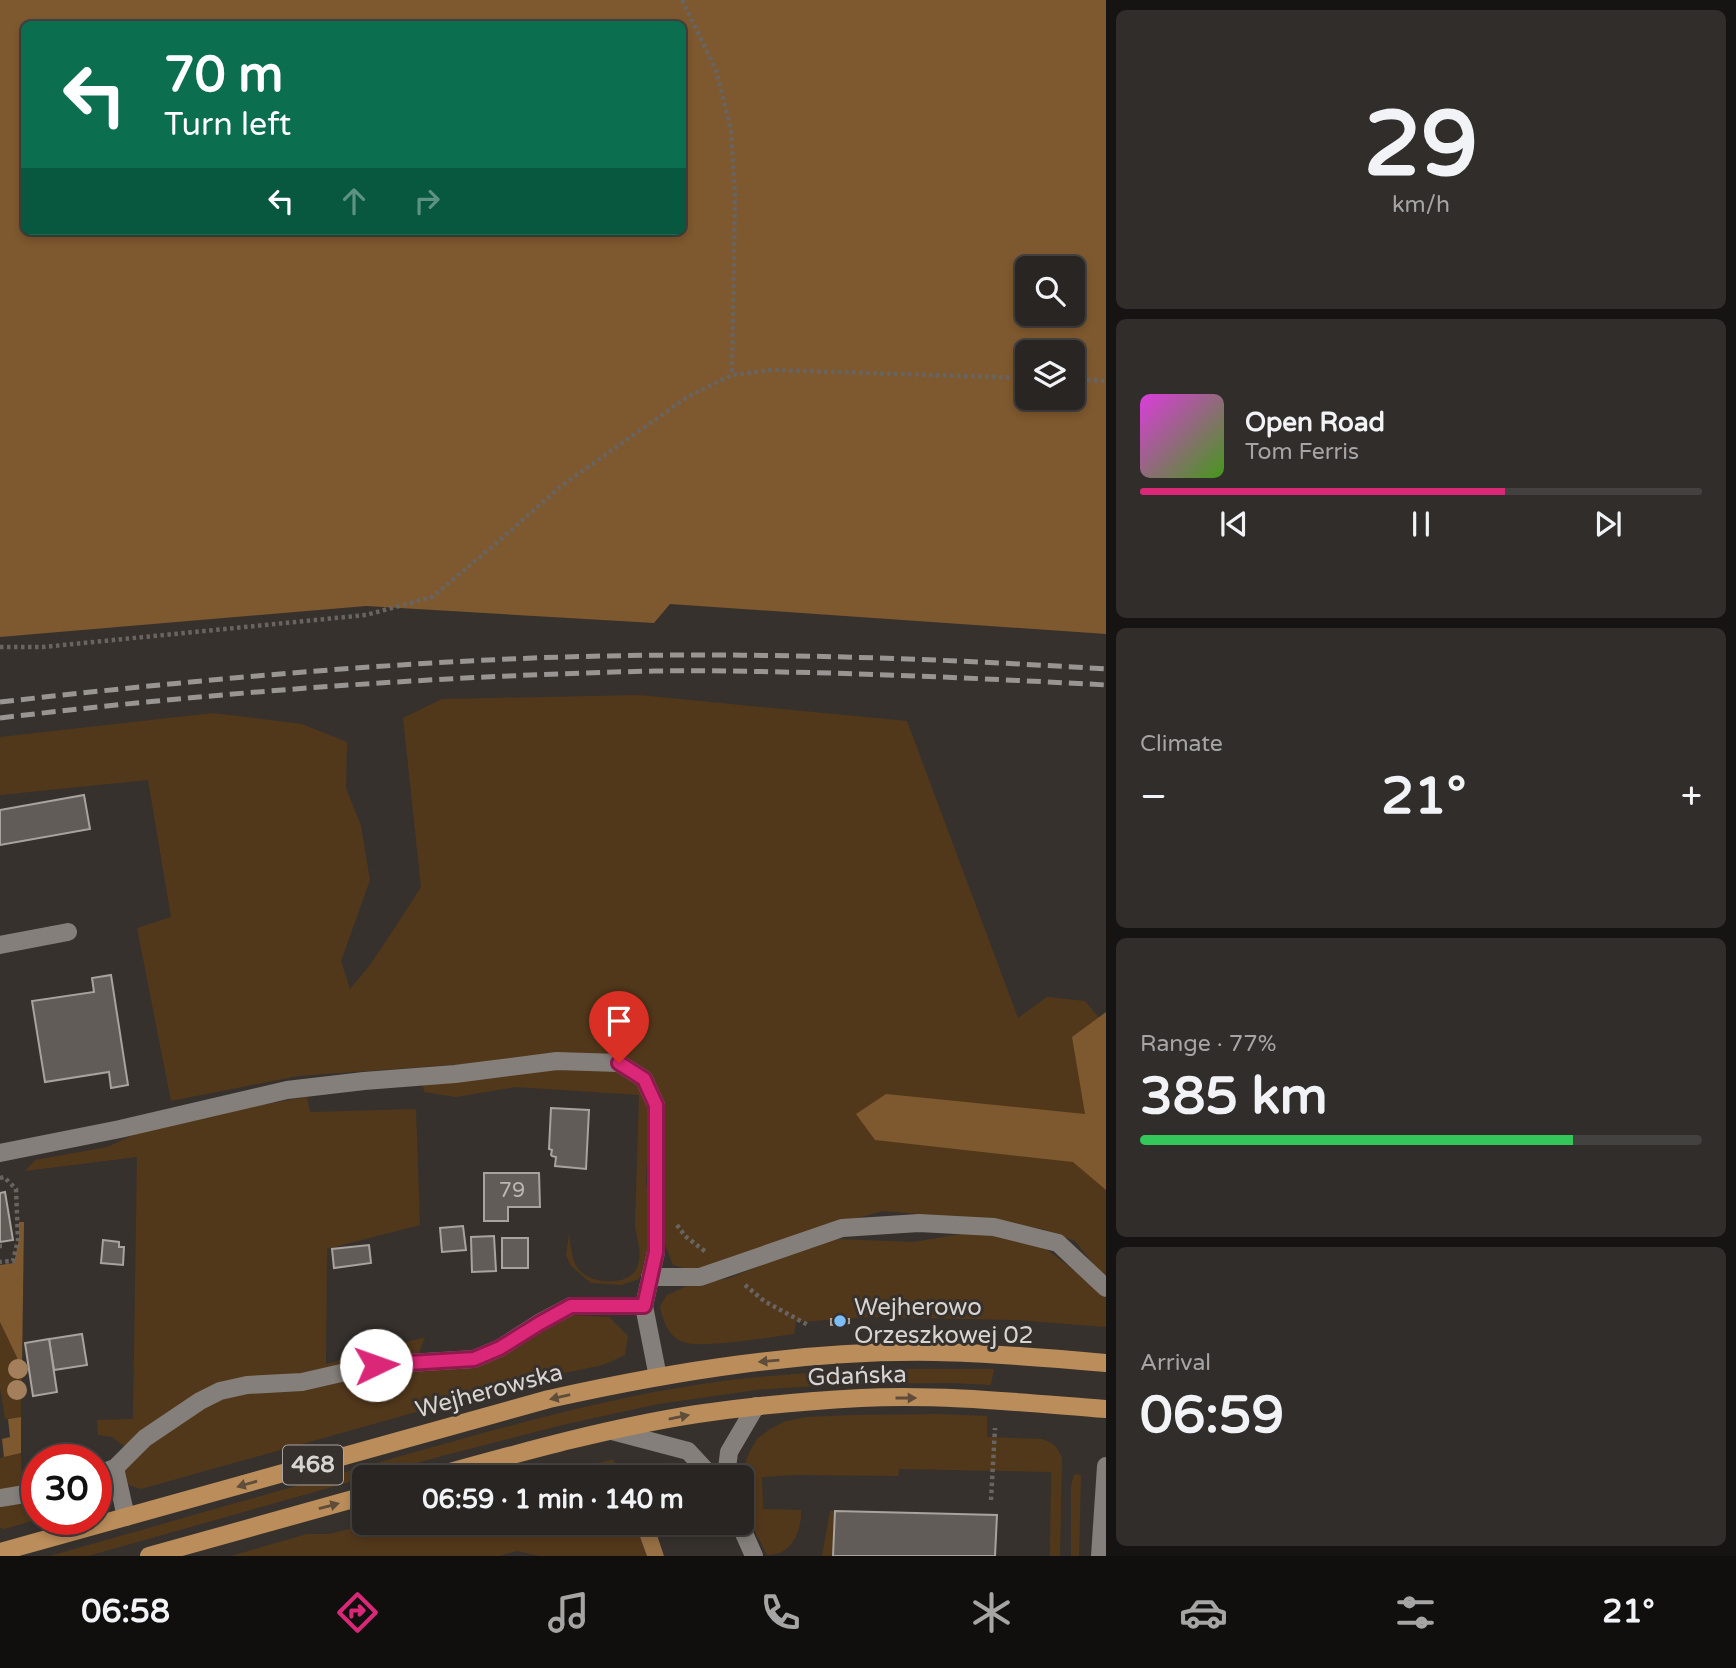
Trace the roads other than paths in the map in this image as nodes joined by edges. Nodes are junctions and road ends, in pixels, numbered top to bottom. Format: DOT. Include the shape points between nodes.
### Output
graph roads {
  1 [pos="68,932"];
  2 [pos="0,944"];
  3 [pos="0,1153"];
  4 [pos="650,1277"];
  5 [pos="1106,1288"];
  6 [pos="644,1306"];
  7 [pos="1106,1363"];
  8 [pos="657,1377"];
  9 [pos="627,1382"];
  10 [pos="756,1406"];
  11 [pos="1106,1409"];
  12 [pos="612,1431"];
  13 [pos="475,1465"];
  14 [pos="701,1465"];
  15 [pos="727,1465"];
  16 [pos="1106,1466"];
  17 [pos="115,1468"];
  18 [pos="112,1469"];
  19 [pos="21,1495"];
  20 [pos="0,1498"];
  21 [pos="352,1499"];
  22 [pos="126,1517"];
  23 [pos="745,1535"];
  24 [pos="0,1552"];
  25 [pos="149,1556"];
  26 [pos="754,1556"];
  27 [pos="1100,1556"];
  1 -- 2 [label="street"];
  3 -- 4 [label="street" via="287,1090 557,1061 619,1063 644,1079 656,1105 656,1252"];
  4 -- 5 [label="street" via="700,1277 842,1228 919,1223 994,1227 1058,1243"];
  4 -- 6 [label="street"];
  6 -- 8 [label="street"];
  6 -- 17 [label="street" via="571,1306 474,1359 376,1365 302,1381 220,1391 145,1438"];
  7 -- 8 [label="main road, Gdańska / 468, one-way" via="933,1352 853,1354 738,1363"];
  8 -- 9 [label="main road, Gdańska / 468"];
  9 -- 22 [label="main road, Wejherowska / 468, one-way" via="549,1399"];
  10 -- 11 [label="main road, Gdańska, one-way" via="919,1398"];
  12 -- 10 [label="main road, Gdańska, one-way"];
  10 -- 15 [label="street" via="729,1452"];
  12 -- 13 [label="main road"];
  12 -- 14 [label="street" via="688,1451"];
  16 -- 27 [label="street"];
  17 -- 18 [label="street"];
  17 -- 22 [label="street"];
  19 -- 20 [label="street"];
  25 -- 21 [label="main road, 468, one-way"];
  22 -- 24 [label="main road, Wejherowska / 468"];
  23 -- 26 [label="street"];
}
